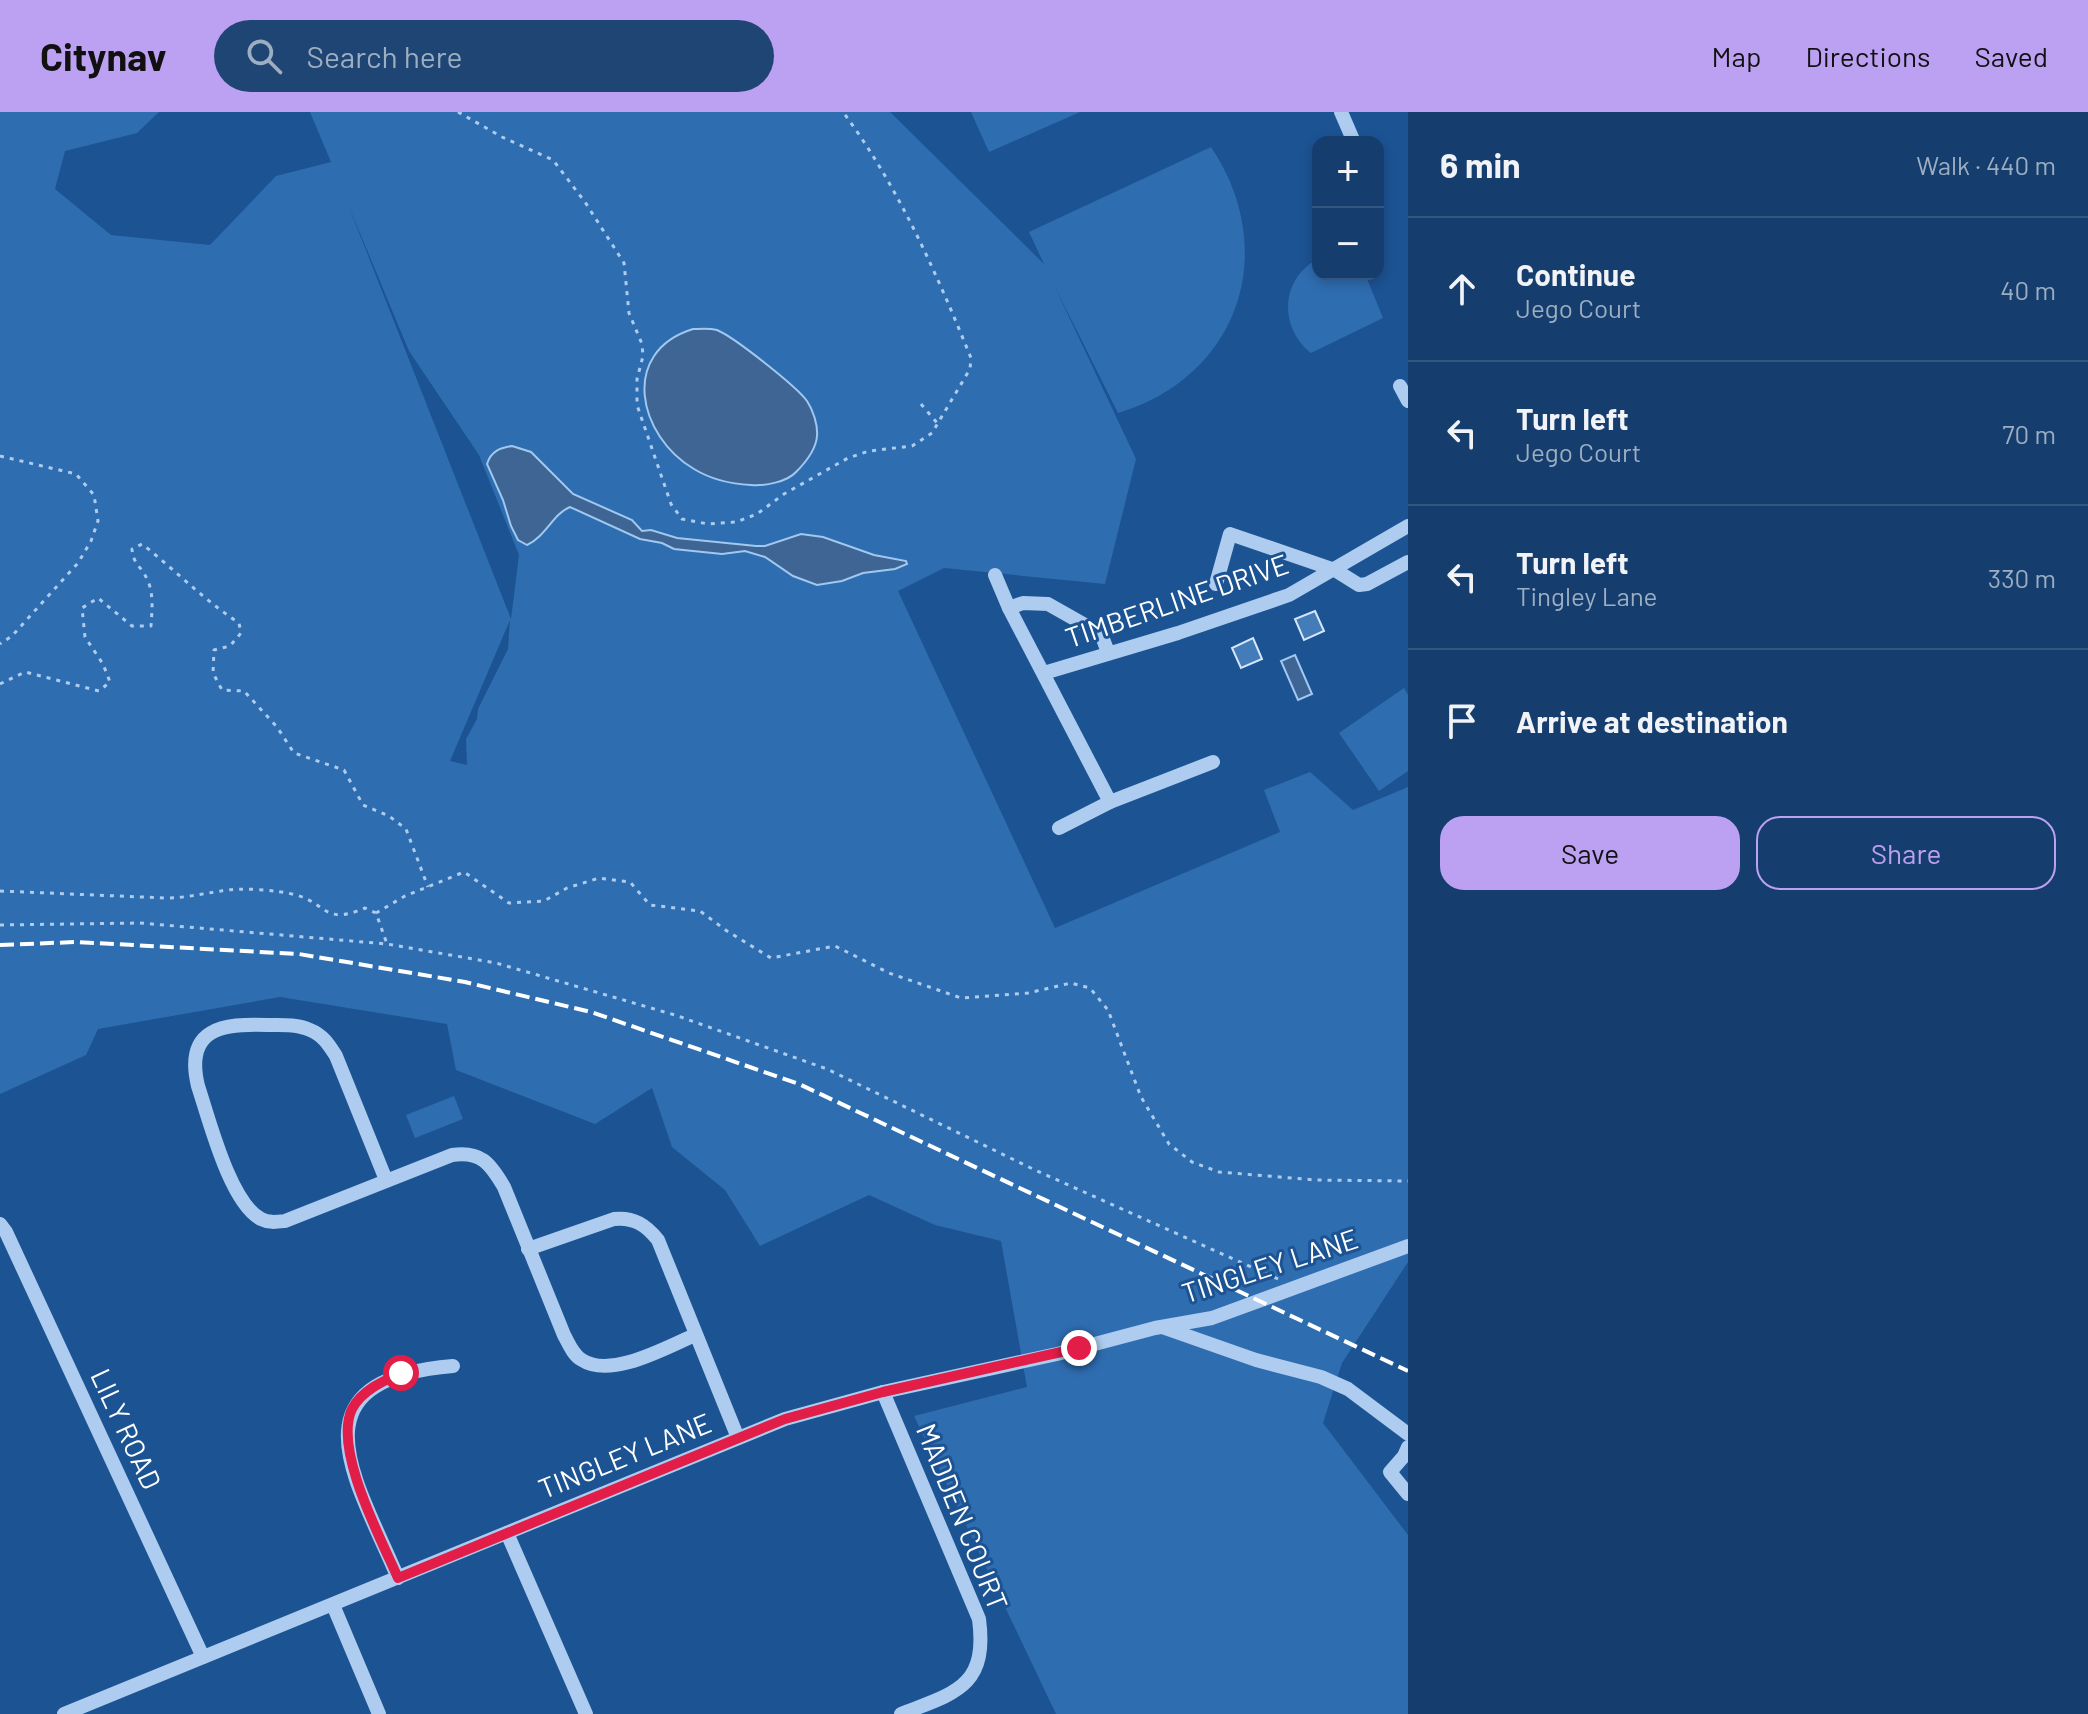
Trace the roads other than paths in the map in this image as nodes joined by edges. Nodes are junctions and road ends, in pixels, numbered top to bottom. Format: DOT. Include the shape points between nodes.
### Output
graph roads {
  1 [pos="1341,112"];
  2 [pos="1351,136"];
  3 [pos="1400,386"];
  4 [pos="1408,401"];
  5 [pos="1408,526"];
  6 [pos="1408,562"];
  7 [pos="1335,570"];
  8 [pos="995,575"];
  9 [pos="1216,584"];
  10 [pos="1009,608"];
  11 [pos="1108,652"];
  12 [pos="1044,673"];
  13 [pos="1213,762"];
  14 [pos="1110,802"];
  15 [pos="1059,828"];
  16 [pos="386,1180"];
  17 [pos="0,1224"];
  18 [pos="1408,1246"];
  19 [pos="528,1249"];
  20 [pos="1162,1327"];
  21 [pos="695,1335"];
  22 [pos="453,1366"];
  23 [pos="883,1392"];
  24 [pos="1408,1434"];
  25 [pos="738,1438"];
  26 [pos="1407,1453"];
  27 [pos="1408,1494"];
  28 [pos="507,1533"];
  29 [pos="398,1578"];
  30 [pos="333,1605"];
  31 [pos="203,1657"];
  32 [pos="64,1714"];
  33 [pos="379,1714"];
  34 [pos="586,1714"];
  35 [pos="901,1714"];
  1 -- 2 [label="street"];
  3 -- 4 [label="street"];
  5 -- 7 [label="street, TIMBERLINE DRIVE"];
  6 -- 7 [label="street" via="1359,585"];
  7 -- 9 [label="street" via="1230,534"];
  7 -- 11 [label="street, TIMBERLINE DRIVE" via="1289,595"];
  8 -- 10 [label="street"];
  10 -- 11 [label="street" via="1048,604 1101,634"];
  10 -- 12 [label="street"];
  11 -- 12 [label="street, TIMBERLINE DRIVE"];
  12 -- 14 [label="street"];
  13 -- 14 [label="street"];
  14 -- 15 [label="street"];
  16 -- 16 [label="street" via="325,1039 297,1025 240,1024 225,1025 201,1043 193,1069 235,1191 249,1211 271,1222 285,1221"];
  16 -- 19 [label="street" via="452,1155 472,1154 494,1169"];
  17 -- 31 [label="street, LILY ROAD"];
  18 -- 20 [label="street, TINGLEY LANE" via="1212,1318"];
  19 -- 21 [label="street" via="564,1335 581,1360 595,1366 621,1365"];
  19 -- 21 [label="street" via="614,1219 638,1221 658,1240"];
  20 -- 23 [label="street, TINGLEY LANE"];
  20 -- 24 [label="street" via="1321,1377 1348,1389"];
  21 -- 25 [label="street"];
  22 -- 29 [label="street" via="382,1381 353,1407 347,1425 356,1478"];
  23 -- 25 [label="street, TINGLEY LANE"];
  23 -- 35 [label="street, MADDEN COURT" via="979,1619 982,1644 969,1681"];
  25 -- 28 [label="street, TINGLEY LANE"];
  26 -- 27 [label="street" via="1390,1472"];
  28 -- 29 [label="street, TINGLEY LANE"];
  28 -- 34 [label="street"];
  29 -- 30 [label="street, TINGLEY LANE"];
  30 -- 31 [label="street, TINGLEY LANE"];
  30 -- 33 [label="street"];
  31 -- 32 [label="street, TINGLEY LANE"];
}
